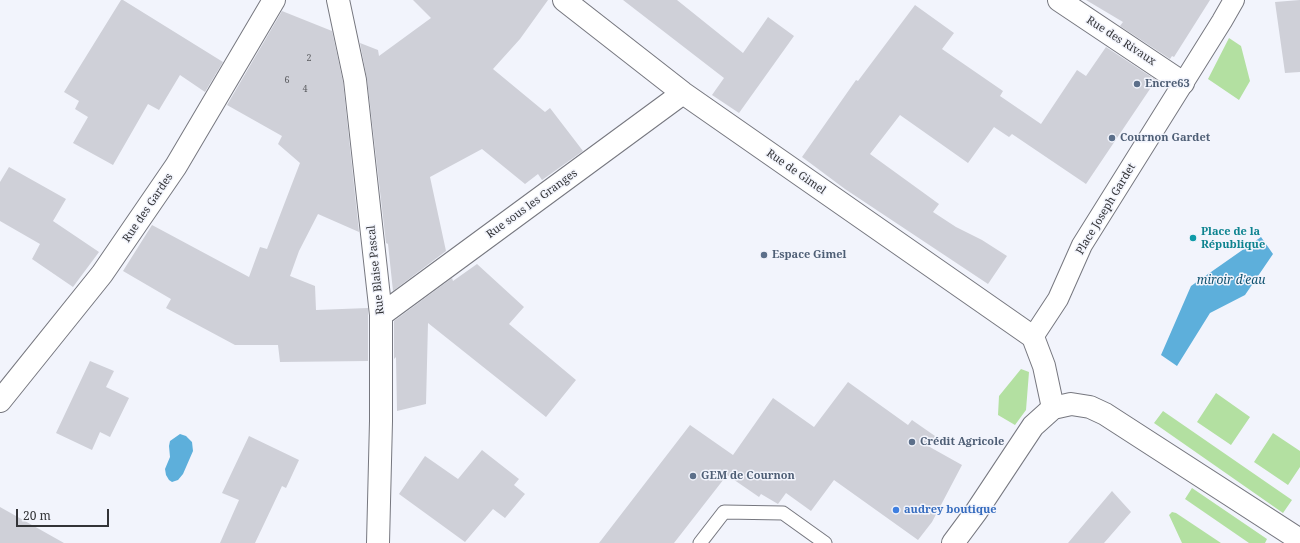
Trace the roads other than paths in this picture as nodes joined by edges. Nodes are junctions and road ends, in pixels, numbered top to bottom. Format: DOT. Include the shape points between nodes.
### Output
graph roads {
  1 [pos="274,0"];
  2 [pos="338,0"];
  3 [pos="564,0"];
  4 [pos="1059,0"];
  5 [pos="1234,0"];
  6 [pos="1183,83"];
  7 [pos="683,93"];
  8 [pos="381,316"];
  9 [pos="1033,336"];
  10 [pos="0,400"];
  11 [pos="1054,408"];
  12 [pos="1300,540"];
  13 [pos="378,543"];
  14 [pos="700,543"];
  15 [pos="825,543"];
  16 [pos="953,543"];
  1 -- 10 [label="street, Rue des Gardes" via="176,166 102,274"];
  2 -- 8 [label="street, Rue Blaise Pascal" via="355,80"];
  3 -- 7 [label="street, Rue de Gimel"];
  4 -- 6 [label="street, Rue des Rivaux"];
  5 -- 6 [label="street, Place Joseph Gardet"];
  6 -- 9 [label="street, Place Joseph Gardet" via="1082,245 1058,299"];
  7 -- 8 [label="street, Rue sous les Granges"];
  7 -- 9 [label="street, Rue de Gimel"];
  8 -- 13 [label="street, Rue Blaise Pascal"];
  9 -- 11 [label="street" via="1044,366"];
  11 -- 12 [label="street" via="1071,404 1090,407 1105,414"];
  11 -- 16 [label="street" via="1033,426"];
  14 -- 15 [label="lane" via="724,512 783,514"];
}
